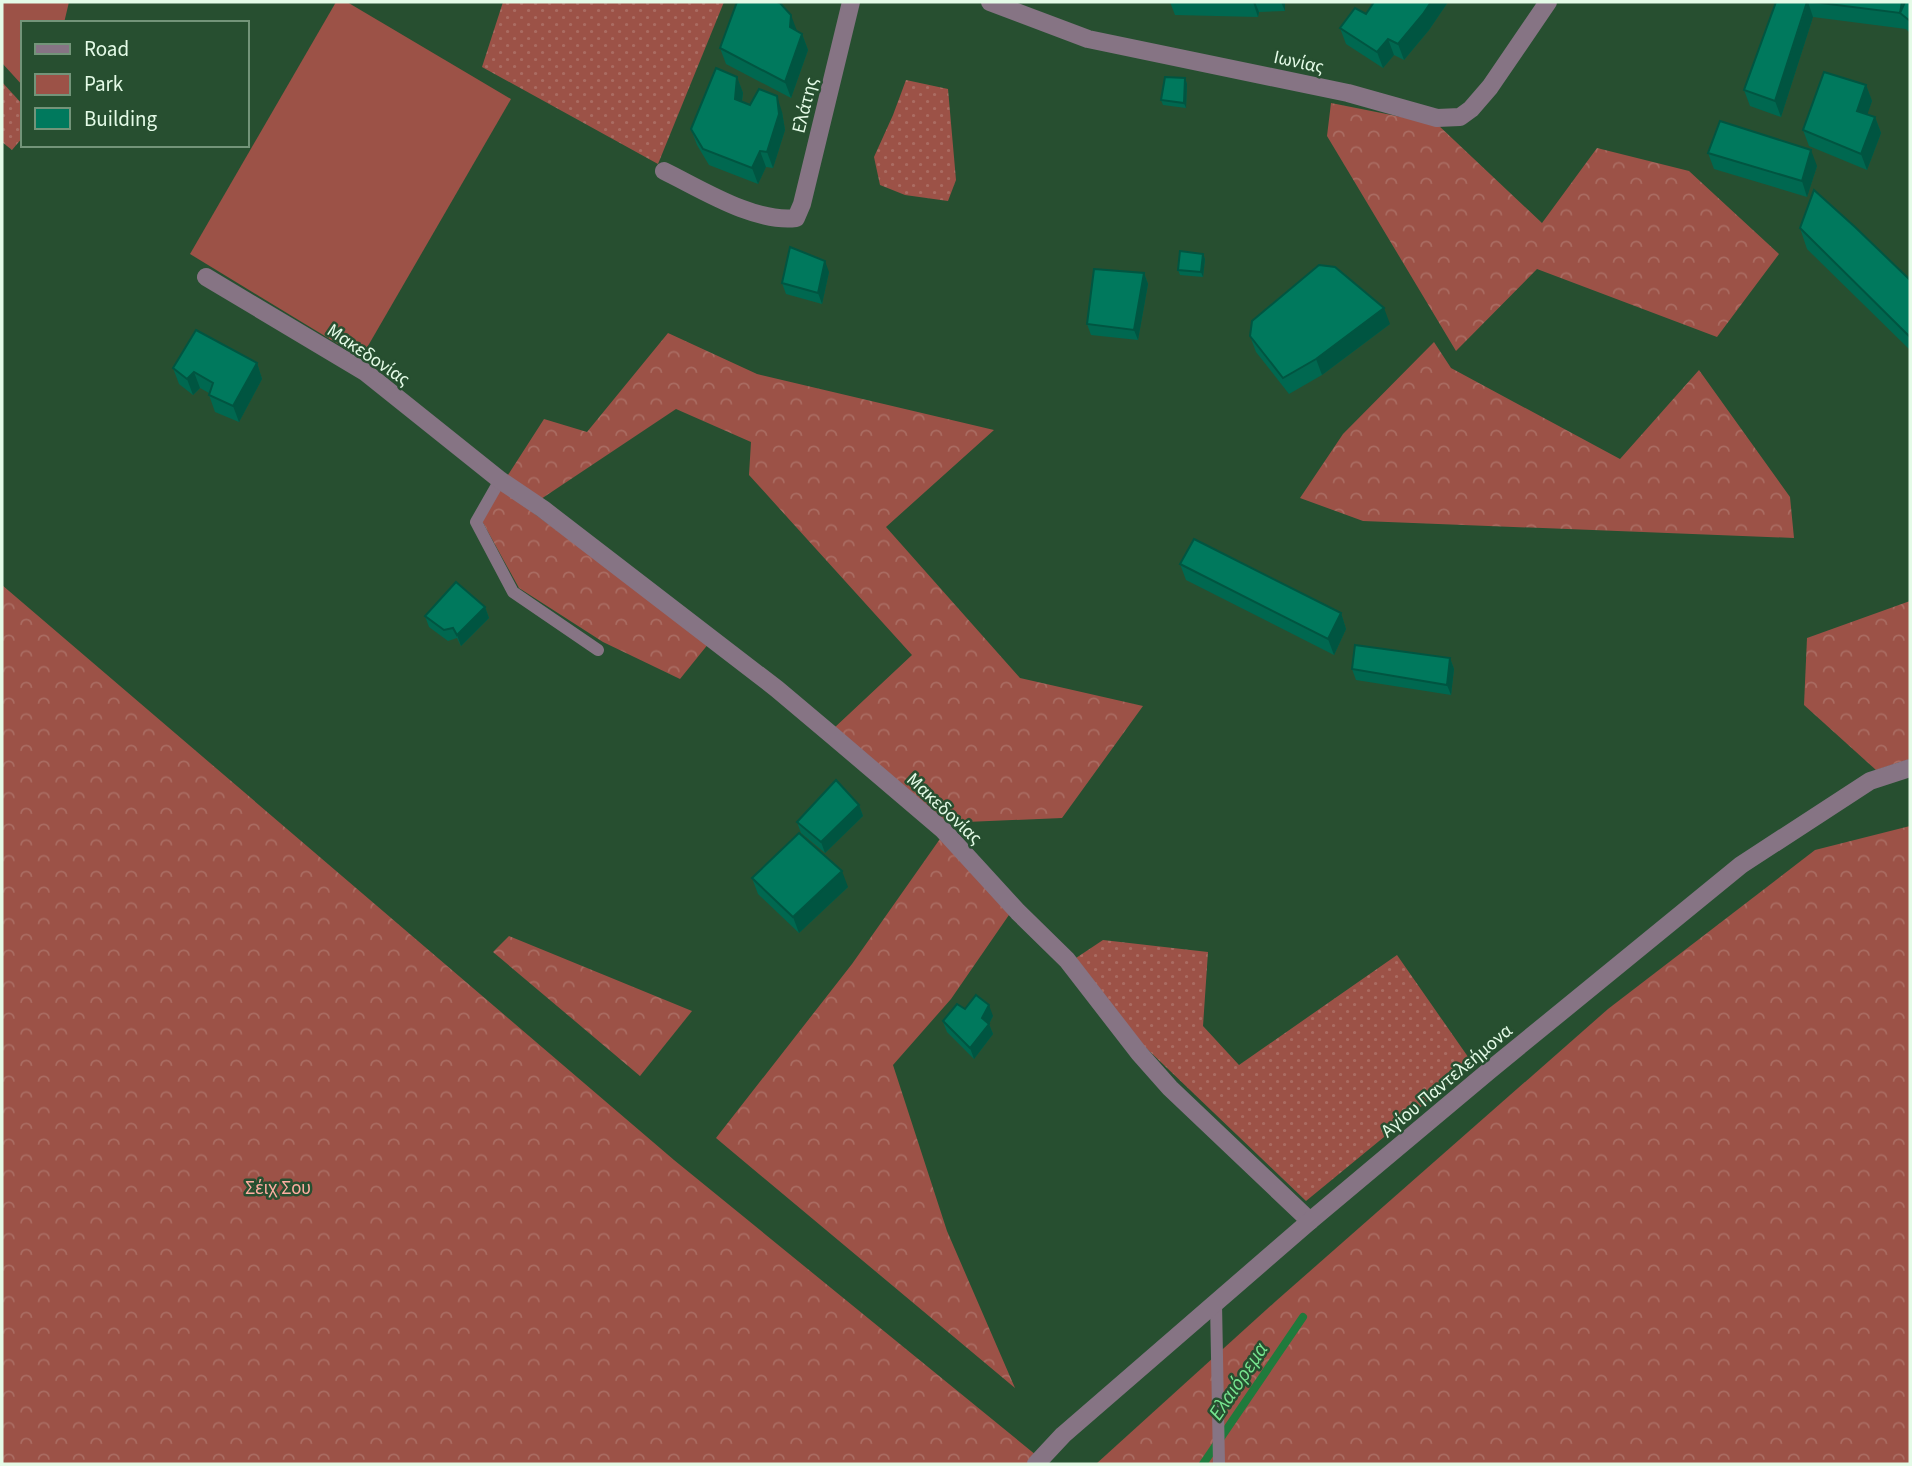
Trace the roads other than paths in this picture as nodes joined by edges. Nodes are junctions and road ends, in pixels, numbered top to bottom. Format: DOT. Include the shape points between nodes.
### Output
graph roads {
  1 [pos="851,2"];
  2 [pos="990,2"];
  3 [pos="1548,2"];
  4 [pos="664,171"];
  5 [pos="206,277"];
  6 [pos="500,480"];
  7 [pos="598,650"];
  8 [pos="1910,768"];
  9 [pos="1310,1221"];
  10 [pos="1216,1303"];
  11 [pos="1036,1464"];
  12 [pos="1219,1464"];
  1 -- 4 [label="street, Ελάτης" via="796,218 776,219 730,204"];
  2 -- 3 [label="street, Ιωνίας" via="1088,39 1348,93 1437,118 1460,117 1476,104"];
  5 -- 6 [label="street, Μακεδονίας" via="365,372"];
  6 -- 7 [label="lane" via="476,522 513,592"];
  6 -- 9 [label="street, Μακεδονίας" via="778,689 943,830 1067,960 1170,1088"];
  8 -- 9 [label="street, Αγίου Παντελεήμονα" via="1870,781 1741,865"];
  9 -- 10 [label="street, Αγίου Παντελεήμονα"];
  10 -- 11 [label="street, Αγίου Παντελεήμονα" via="1063,1435"];
  10 -- 12 [label="lane"];
}
